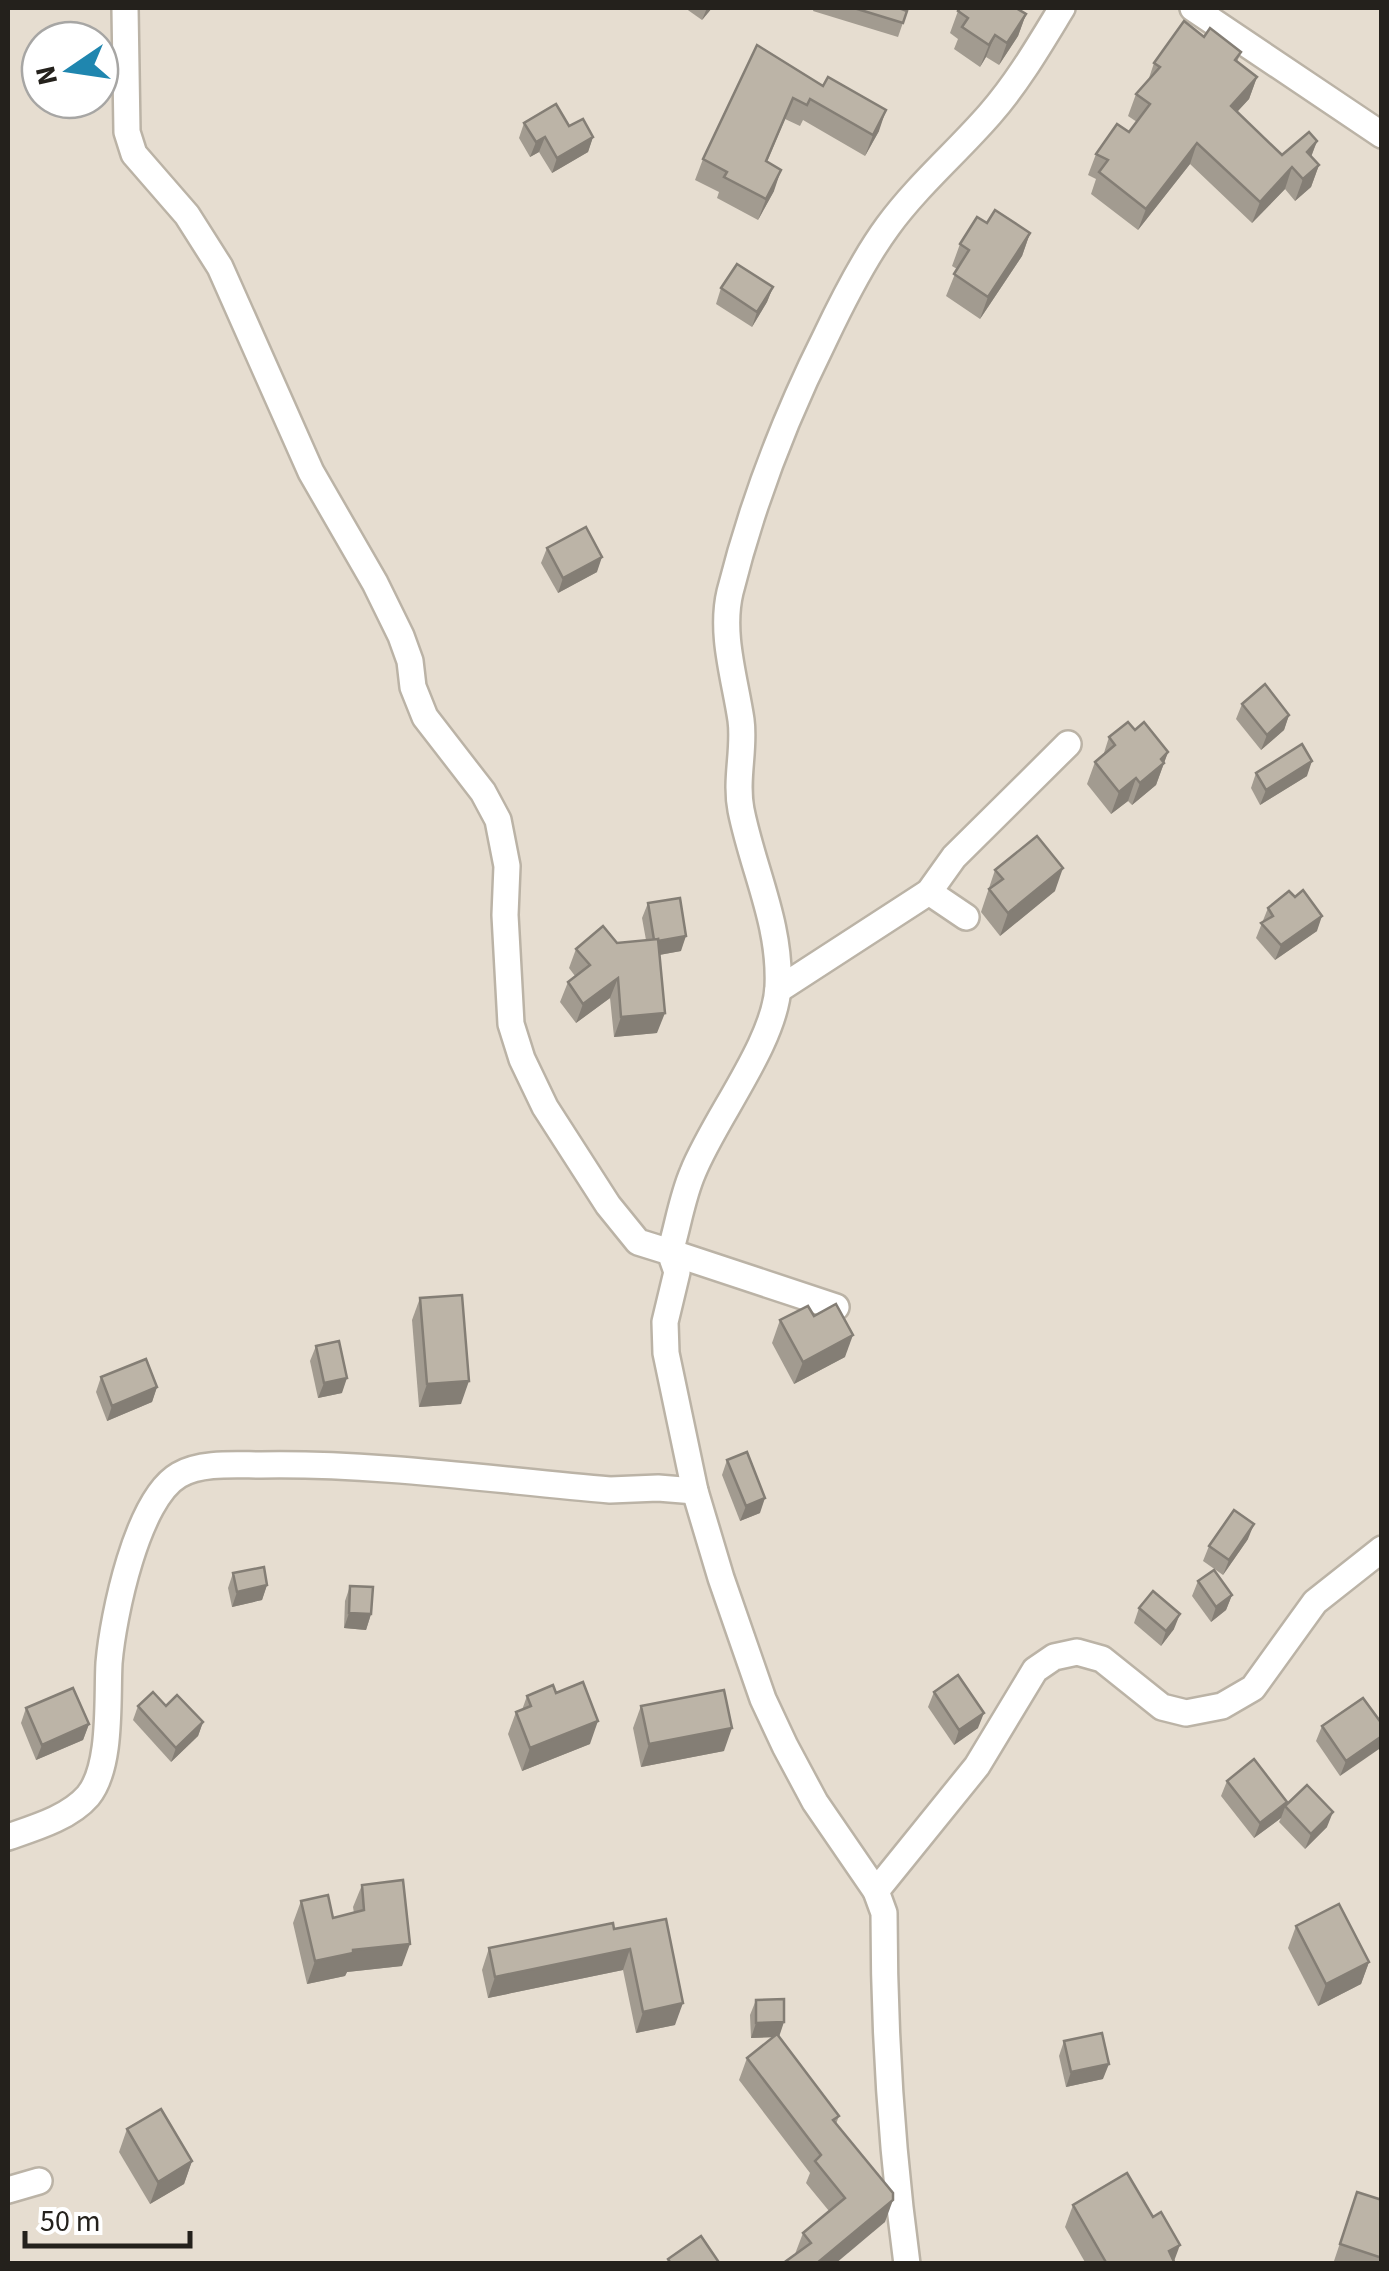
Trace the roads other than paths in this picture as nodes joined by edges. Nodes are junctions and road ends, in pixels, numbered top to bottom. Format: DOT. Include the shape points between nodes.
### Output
graph roads {
  1 [pos="124,8"];
  2 [pos="1062,8"];
  3 [pos="1193,8"];
  4 [pos="1382,135"];
  5 [pos="1068,744"];
  6 [pos="929,892"];
  7 [pos="966,917"];
  8 [pos="778,990"];
  9 [pos="670,1252"];
  10 [pos="836,1307"];
  11 [pos="695,1491"];
  12 [pos="1382,1549"];
  13 [pos="8,1838"];
  14 [pos="876,1892"];
  15 [pos="38,2181"];
  16 [pos="8,2190"];
  17 [pos="907,2264"];
  1 -- 9 [label="street" via="126,132 134,154 187,215 220,267 311,472 401,636 425,717 498,820 507,866 510,1024 522,1059 545,1108 608,1205 638,1242"];
  2 -- 8 [label="street" via="991,113 887,227 841,304 794,400 728,598 729,656 742,724 741,810 766,892"];
  3 -- 4 [label="street"];
  5 -- 6 [label="street" via="954,857"];
  6 -- 7 [label="street"];
  6 -- 8 [label="street"];
  8 -- 9 [label="street" via="741,1082 692,1172"];
  9 -- 10 [label="street"];
  9 -- 11 [label="street" via="677,1272 665,1322 666,1352"];
  11 -- 13 [label="street" via="304,1464 220,1465 180,1474 157,1494 134,1547 110,1658 101,1770 91,1793 74,1810"];
  11 -- 14 [label="street" via="763,1699 815,1802"];
  12 -- 14 [label="street" via="1315,1602 1253,1688 1222,1706 1186,1713 1162,1707 1102,1660 1077,1652 1054,1657 1035,1670 977,1766"];
  14 -- 17 [label="street" via="884,1913 889,2111"];
  15 -- 16 [label="street"];
}
